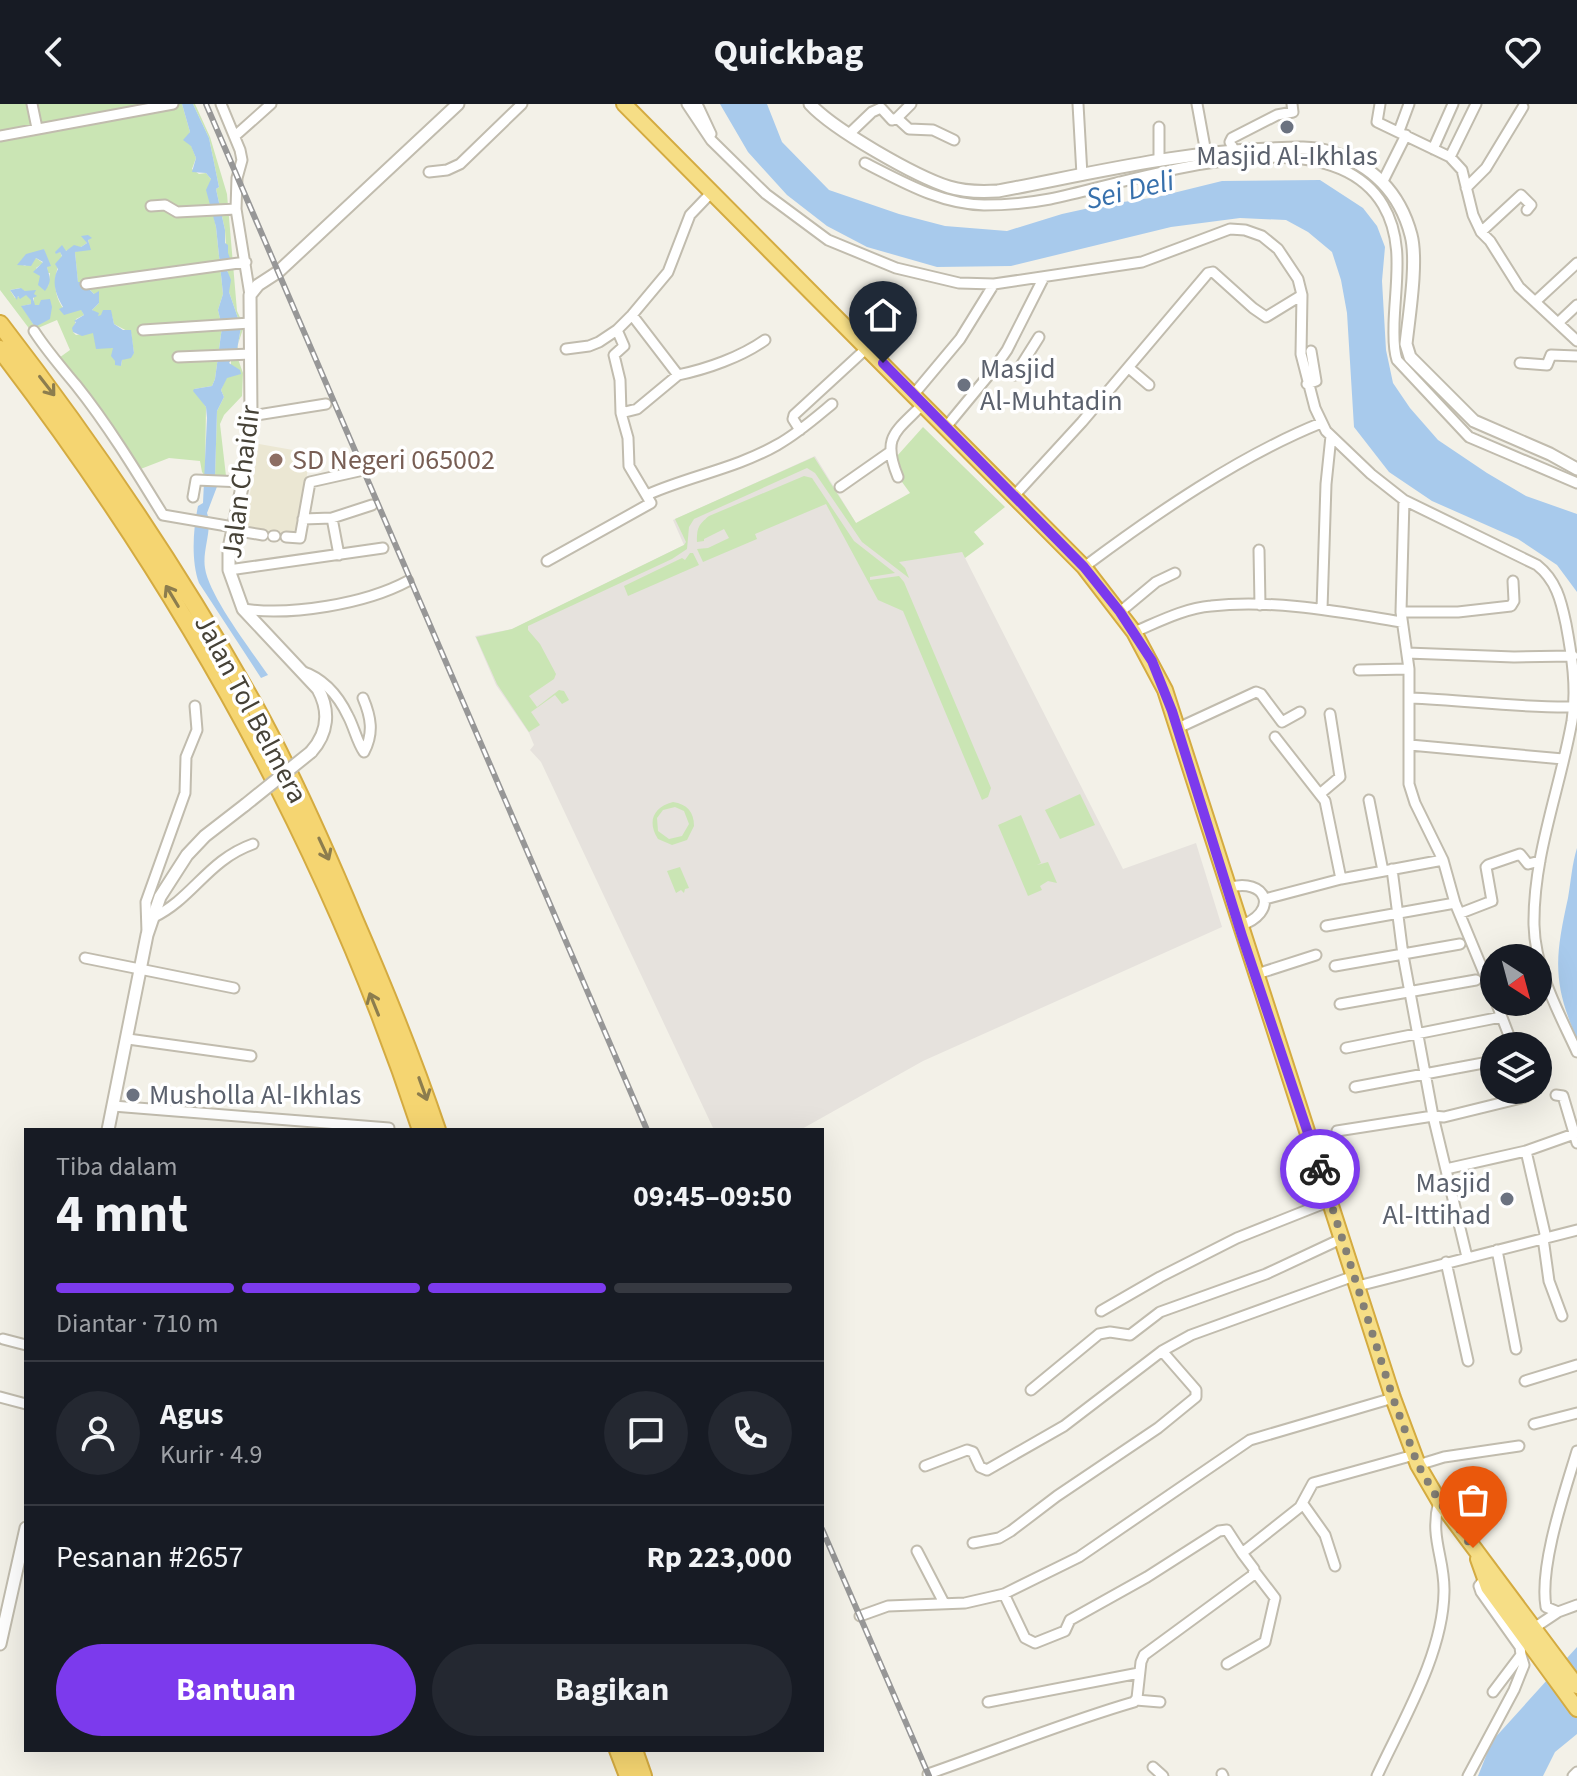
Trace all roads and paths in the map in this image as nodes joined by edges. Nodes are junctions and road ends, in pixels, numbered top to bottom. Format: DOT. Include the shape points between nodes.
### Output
graph roads {
  1 [pos="32,104"];
  2 [pos="173,104"];
  3 [pos="221,104"];
  4 [pos="271,104"];
  5 [pos="458,104"];
  6 [pos="522,104"];
  7 [pos="624,104"];
  8 [pos="687,104"];
  9 [pos="697,104"];
  10 [pos="911,104"];
  11 [pos="1078,104"];
  12 [pos="1197,104"];
  13 [pos="1292,104"];
  14 [pos="1380,104"];
  15 [pos="1409,104"];
  16 [pos="1453,104"];
  17 [pos="1476,104"];
  18 [pos="815,106"];
  19 [pos="1523,107"];
  20 [pos="897,118"];
  21 [pos="1159,127"];
  22 [pos="37,128"];
  23 [pos="1402,133"];
  24 [pos="849,134"];
  25 [pos="0,136"];
  26 [pos="235,136"];
  27 [pos="954,140"];
  28 [pos="718,147"];
  29 [pos="1433,149"];
  30 [pos="1234,150"];
  31 [pos="1206,153"];
  32 [pos="1450,157"];
  33 [pos="1159,161"];
  34 [pos="865,163"];
  35 [pos="429,172"];
  36 [pos="1082,175"];
  37 [pos="1383,181"];
  38 [pos="1466,188"];
  39 [pos="711,193"];
  40 [pos="151,206"];
  41 [pos="236,209"];
  42 [pos="1527,210"];
  43 [pos="1481,232"];
  44 [pos="242,263"];
  45 [pos="1577,263"];
  46 [pos="1044,277"];
  47 [pos="86,284"];
  48 [pos="994,284"];
  49 [pos="250,295"];
  50 [pos="1302,295"];
  51 [pos="1536,301"];
  52 [pos="1577,305"];
  53 [pos="632,315"];
  54 [pos="1559,322"];
  55 [pos="247,323"];
  56 [pos="0,324"];
  57 [pos="143,330"];
  58 [pos="617,330"];
  59 [pos="34,331"];
  60 [pos="1039,337"];
  61 [pos="765,340"];
  62 [pos="1577,341"];
  63 [pos="868,347"];
  64 [pos="0,349"];
  65 [pos="566,349"];
  66 [pos="1007,350"];
  67 [pos="1311,351"];
  68 [pos="251,354"];
  69 [pos="1577,356"];
  70 [pos="178,357"];
  71 [pos="1026,359"];
  72 [pos="1520,363"];
  73 [pos="1129,368"];
  74 [pos="678,375"];
  75 [pos="1015,375"];
  76 [pos="1307,384"];
  77 [pos="1149,385"];
  78 [pos="919,399"];
  79 [pos="326,404"];
  80 [pos="832,404"];
  81 [pos="621,413"];
  82 [pos="251,416"];
  83 [pos="1321,423"];
  84 [pos="946,427"];
  85 [pos="800,430"];
  86 [pos="1331,436"];
  87 [pos="890,452"];
  88 [pos="1577,469"];
  89 [pos="359,471"];
  90 [pos="898,477"];
  91 [pos="243,482"];
  92 [pos="1577,483"];
  93 [pos="840,487"];
  94 [pos="649,494"];
  95 [pos="1014,496"];
  96 [pos="193,497"];
  97 [pos="1404,500"];
  98 [pos="372,505"];
  99 [pos="332,518"];
  100 [pos="303,519"];
  101 [pos="233,528"];
  102 [pos="270,536"];
  103 [pos="286,537"];
  104 [pos="383,548"];
  105 [pos="1259,550"];
  106 [pos="339,555"];
  107 [pos="547,561"];
  108 [pos="1084,567"];
  109 [pos="229,570"];
  110 [pos="1175,573"];
  111 [pos="408,581"];
  112 [pos="1513,581"];
  113 [pos="1260,605"];
  114 [pos="243,609"];
  115 [pos="1322,609"];
  116 [pos="1120,612"];
  117 [pos="1402,617"];
  118 [pos="1134,632"];
  119 [pos="1407,653"];
  120 [pos="1573,656"];
  121 [pos="1409,669"];
  122 [pos="1359,670"];
  123 [pos="301,671"];
  124 [pos="363,698"];
  125 [pos="1410,698"];
  126 [pos="195,706"];
  127 [pos="1574,707"];
  128 [pos="1300,712"];
  129 [pos="1330,714"];
  130 [pos="1178,728"];
  131 [pos="1275,737"];
  132 [pos="1410,745"];
  133 [pos="1563,759"];
  134 [pos="1321,793"];
  135 [pos="1369,800"];
  136 [pos="253,844"];
  137 [pos="1443,860"];
  138 [pos="1540,861"];
  139 [pos="1388,870"];
  140 [pos="1341,879"];
  141 [pos="1227,888"];
  142 [pos="1265,899"];
  143 [pos="1455,903"];
  144 [pos="1399,911"];
  145 [pos="1461,913"];
  146 [pos="154,917"];
  147 [pos="1239,926"];
  148 [pos="1326,926"];
  149 [pos="147,935"];
  150 [pos="1460,944"];
  151 [pos="1316,955"];
  152 [pos="1403,955"];
  153 [pos="85,958"];
  154 [pos="1480,962"];
  155 [pos="1335,966"];
  156 [pos="141,971"];
  157 [pos="1257,974"];
  158 [pos="1476,980"];
  159 [pos="234,988"];
  160 [pos="1411,991"];
  161 [pos="1340,1004"];
  162 [pos="1501,1017"];
  163 [pos="1507,1032"];
  164 [pos="1419,1033"];
  165 [pos="128,1039"];
  166 [pos="1346,1048"];
  167 [pos="1577,1052"];
  168 [pos="251,1056"];
  169 [pos="1480,1063"];
  170 [pos="1425,1073"];
  171 [pos="1355,1087"];
  172 [pos="1556,1095"];
  173 [pos="1497,1104"];
  174 [pos="113,1106"];
  175 [pos="1433,1116"];
  176 [pos="108,1128"];
  177 [pos="389,1128"];
  178 [pos="420,1128"];
  179 [pos="436,1128"];
  180 [pos="1337,1131"];
  181 [pos="1576,1138"];
  182 [pos="1526,1151"];
  183 [pos="1446,1169"];
  184 [pos="1330,1201"];
  185 [pos="1577,1230"];
  186 [pos="1343,1238"];
  187 [pos="1544,1238"];
  188 [pos="1497,1250"];
  189 [pos="1467,1257"];
  190 [pos="1446,1262"];
  191 [pos="1356,1281"];
  192 [pos="1101,1311"];
  193 [pos="1562,1316"];
  194 [pos="3,1339"];
  195 [pos="24,1344"];
  196 [pos="1516,1349"];
  197 [pos="1162,1351"];
  198 [pos="1468,1361"];
  199 [pos="1577,1365"];
  200 [pos="1525,1381"];
  201 [pos="1031,1390"];
  202 [pos="0,1397"];
  203 [pos="1393,1398"];
  204 [pos="24,1403"];
  205 [pos="1577,1413"];
  206 [pos="1534,1424"];
  207 [pos="1519,1446"];
  208 [pos="1577,1451"];
  209 [pos="1417,1463"];
  210 [pos="925,1466"];
  211 [pos="1577,1489"];
  212 [pos="1565,1490"];
  213 [pos="1439,1501"];
  214 [pos="1303,1504"];
  215 [pos="24,1537"];
  216 [pos="973,1543"];
  217 [pos="1473,1548"];
  218 [pos="917,1551"];
  219 [pos="1242,1553"];
  220 [pos="1335,1566"];
  221 [pos="1255,1572"];
  222 [pos="1485,1578"];
  223 [pos="1004,1594"];
  224 [pos="944,1603"];
  225 [pos="1577,1605"];
  226 [pos="1558,1612"];
  227 [pos="860,1616"];
  228 [pos="1534,1628"];
  229 [pos="0,1644"];
  230 [pos="1544,1654"];
  231 [pos="1521,1655"];
  232 [pos="1227,1664"];
  233 [pos="1139,1673"];
  234 [pos="1577,1686"];
  235 [pos="1493,1692"];
  236 [pos="1136,1700"];
  237 [pos="988,1702"];
  238 [pos="1160,1702"];
  239 [pos="1577,1709"];
  240 [pos="619,1752"];
  241 [pos="635,1752"];
  242 [pos="1153,1767"];
  243 [pos="928,1774"];
  244 [pos="628,1776"];
  245 [pos="643,1776"];
  246 [pos="1163,1776"];
  247 [pos="1377,1776"];
  248 [pos="1468,1776"];
  1 -- 22 [label="street"];
  2 -- 22 [label="street"];
  3 -- 26 [label="street"];
  4 -- 26 [label="street"];
  5 -- 49 [label="street"];
  6 -- 35 [label="street" via="460,164"];
  7 -- 39 [label="highway"];
  8 -- 28 [label="street"];
  9 -- 28 [label="street"];
  10 -- 20 [label="street"];
  11 -- 36 [label="street"];
  12 -- 31 [label="street"];
  13 -- 30 [label="street" via="1293,112 1232,138"];
  14 -- 23 [label="street" via="1377,122"];
  15 -- 23 [label="street"];
  16 -- 29 [label="street"];
  17 -- 32 [label="street"];
  18 -- 24 [label="street"];
  19 -- 38 [label="street" via="1486,168"];
  20 -- 24 [label="street" via="892,120 881,108"];
  20 -- 27 [label="street" via="909,129 933,130"];
  21 -- 33 [label="street"];
  22 -- 25 [label="street"];
  23 -- 29 [label="street"];
  23 -- 37 [label="street"];
  24 -- 36 [label="street" via="949,187 975,192"];
  26 -- 41 [label="street" via="242,160"];
  28 -- 48 [label="street" via="766,194 837,245 896,268 959,283"];
  29 -- 32 [label="street"];
  30 -- 31 [label="street"];
  30 -- 37 [label="street" via="1330,152"];
  31 -- 33 [label="street"];
  32 -- 38 [label="street" via="1462,170"];
  33 -- 36 [label="street"];
  34 -- 92 [label="street" via="944,200 980,205 1048,199 1223,160 1305,158 1344,169 1372,190 1395,234 1397,360 1469,437"];
  37 -- 88 [label="street" via="1401,206 1413,239 1406,344 1410,357 1474,421"];
  38 -- 43 [label="street"];
  39 -- 53 [label="street" via="688,220 668,272"];
  39 -- 63 [label="highway"];
  40 -- 41 [label="street" via="165,205 177,212"];
  41 -- 44 [label="street"];
  42 -- 43 [label="street" via="1531,205 1521,195"];
  43 -- 51 [label="street" via="1519,287"];
  44 -- 47 [label="street"];
  44 -- 49 [label="street"];
  45 -- 51 [label="street"];
  46 -- 48 [label="street"];
  46 -- 50 [label="street" via="1142,262 1221,231 1245,230 1278,249"];
  46 -- 66 [label="street"];
  48 -- 78 [label="street"];
  49 -- 55 [label="street, Jalan Chaidir"];
  50 -- 73 [label="street" via="1267,317 1211,271"];
  50 -- 76 [label="street" via="1301,354"];
  51 -- 54 [label="street"];
  52 -- 54 [label="street"];
  53 -- 58 [label="street"];
  53 -- 74 [label="street"];
  54 -- 62 [label="street"];
  55 -- 57 [label="street"];
  55 -- 68 [label="street, Jalan Chaidir"];
  56 -- 179 [label="highway, Jalan Tol Belmera, one-way" via="162,552 256,710 334,871"];
  58 -- 65 [label="street" via="589,346"];
  58 -- 81 [label="street" via="624,346 613,357"];
  59 -- 101 [label="street" via="163,515"];
  60 -- 71 [label="street"];
  61 -- 74 [label="street"];
  63 -- 78 [label="highway"];
  63 -- 85 [label="street" via="794,415"];
  178 -- 64 [label="highway, Jalan Tol Belmera, one-way" via="355,955 247,726 103,489"];
  66 -- 71 [label="street"];
  66 -- 84 [label="street"];
  67 -- 76 [label="street" via="1316,381"];
  68 -- 70 [label="street"];
  68 -- 82 [label="street, Jalan Chaidir"];
  69 -- 72 [label="street" via="1551,355 1547,365"];
  71 -- 75 [label="street"];
  73 -- 77 [label="street"];
  73 -- 95 [label="street"];
  74 -- 81 [label="street" via="637,409"];
  76 -- 83 [label="street"];
  78 -- 84 [label="highway"];
  78 -- 87 [label="street" via="896,431"];
  79 -- 82 [label="street"];
  80 -- 85 [label="street"];
  81 -- 94 [label="street" via="629,466"];
  82 -- 91 [label="street, Jalan Chaidir"];
  83 -- 86 [label="street"];
  83 -- 108 [label="street" via="1253,456"];
  84 -- 95 [label="highway"];
  85 -- 94 [label="street" via="762,452"];
  86 -- 97 [label="street"];
  86 -- 115 [label="street"];
  87 -- 90 [label="street"];
  87 -- 93 [label="street"];
  89 -- 100 [label="street" via="310,482"];
  91 -- 96 [label="street" via="196,480"];
  91 -- 101 [label="street, Jalan Chaidir"];
  94 -- 107 [label="street" via="649,505"];
  95 -- 108 [label="highway"];
  97 -- 117 [label="street"];
  97 -- 120 [label="street" via="1546,572 1554,581"];
  98 -- 99 [label="street"];
  99 -- 100 [label="street"];
  99 -- 106 [label="street"];
  100 -- 103 [label="street" via="300,538"];
  101 -- 102 [label="street"];
  101 -- 109 [label="street, Jalan Chaidir"];
  104 -- 106 [label="street"];
  105 -- 113 [label="street"];
  106 -- 109 [label="street"];
  108 -- 116 [label="highway"];
  109 -- 114 [label="street, Jalan Chaidir"];
  110 -- 116 [label="street"];
  111 -- 114 [label="street" via="346,602 277,612"];
  112 -- 117 [label="street" via="1511,606"];
  113 -- 115 [label="street"];
  113 -- 118 [label="street" via="1199,608"];
  114 -- 123 [label="street, Jalan Chaidir"];
  115 -- 117 [label="street"];
  116 -- 118 [label="highway"];
  117 -- 119 [label="street"];
  118 -- 130 [label="highway" via="1160,679"];
  119 -- 120 [label="street"];
  119 -- 121 [label="street"];
  120 -- 127 [label="street"];
  121 -- 122 [label="street"];
  121 -- 125 [label="street"];
  123 -- 124 [label="street" via="318,677 337,698 364,752 371,716"];
  123 -- 146 [label="street, Jalan Chaidir, bridge" via="318,689 326,708 320,743 205,836 177,867"];
  125 -- 127 [label="street"];
  125 -- 132 [label="street"];
  126 -- 149 [label="street" via="197,730 183,771 185,790 146,902"];
  127 -- 133 [label="street"];
  128 -- 130 [label="street" via="1282,722 1256,692"];
  129 -- 134 [label="street" via="1340,777"];
  130 -- 141 [label="highway"];
  131 -- 134 [label="street"];
  132 -- 133 [label="street"];
  132 -- 137 [label="street" via="1411,794"];
  133 -- 138 [label="street"];
  134 -- 140 [label="street"];
  135 -- 139 [label="street"];
  136 -- 146 [label="street" via="230,853"];
  137 -- 139 [label="street"];
  137 -- 143 [label="street"];
  138 -- 145 [label="street" via="1528,864 1520,854 1488,865 1492,901"];
  138 -- 167 [label="street" via="1534,927 1539,959"];
  139 -- 140 [label="street"];
  139 -- 144 [label="street"];
  140 -- 142 [label="street"];
  141 -- 142 [label="street" via="1249,884"];
  141 -- 147 [label="highway"];
  142 -- 147 [label="street" via="1260,917"];
  143 -- 144 [label="street"];
  143 -- 145 [label="street"];
  144 -- 148 [label="street"];
  144 -- 152 [label="street"];
  145 -- 154 [label="street"];
  146 -- 149 [label="street, Jalan Chaidir"];
  147 -- 157 [label="highway"];
  149 -- 156 [label="street, Jalan Chaidir"];
  150 -- 152 [label="street"];
  151 -- 157 [label="street"];
  152 -- 155 [label="street"];
  152 -- 160 [label="street"];
  153 -- 156 [label="street"];
  156 -- 159 [label="street"];
  156 -- 165 [label="street, Jalan Chaidir"];
  157 -- 184 [label="highway"];
  158 -- 160 [label="street"];
  160 -- 161 [label="street"];
  160 -- 164 [label="street"];
  162 -- 163 [label="street"];
  162 -- 164 [label="street"];
  164 -- 166 [label="street"];
  164 -- 170 [label="street"];
  165 -- 168 [label="street"];
  165 -- 174 [label="street, Jalan Chaidir"];
  169 -- 170 [label="street"];
  170 -- 171 [label="street"];
  170 -- 175 [label="street"];
  172 -- 181 [label="street" via="1563,1096"];
  173 -- 175 [label="street"];
  174 -- 176 [label="street, Jalan Chaidir"];
  174 -- 177 [label="street"];
  175 -- 180 [label="street"];
  175 -- 183 [label="street"];
  181 -- 182 [label="street"];
  182 -- 183 [label="street"];
  182 -- 187 [label="street"];
  183 -- 189 [label="street"];
  184 -- 186 [label="highway"];
  184 -- 192 [label="street" via="1237,1238"];
  185 -- 187 [label="street"];
  186 -- 191 [label="highway"];
  186 -- 201 [label="street" via="1266,1274 1160,1312 1130,1335 1099,1334"];
  187 -- 188 [label="street"];
  187 -- 193 [label="street" via="1549,1281"];
  188 -- 189 [label="street"];
  188 -- 196 [label="street"];
  189 -- 190 [label="street"];
  190 -- 191 [label="street"];
  190 -- 198 [label="street"];
  191 -- 197 [label="street" via="1191,1335"];
  191 -- 203 [label="highway"];
  194 -- 195 [label="street"];
  197 -- 210 [label="street" via="1064,1426 987,1470 971,1450"];
  197 -- 216 [label="street" via="1196,1390 1196,1397 1011,1531"];
  199 -- 200 [label="street"];
  202 -- 204 [label="street"];
  203 -- 209 [label="highway"];
  203 -- 223 [label="street" via="1250,1440 1079,1557"];
  205 -- 206 [label="street"];
  207 -- 209 [label="street"];
  208 -- 212 [label="street"];
  209 -- 213 [label="highway"];
  209 -- 214 [label="street" via="1320,1479"];
  211 -- 212 [label="street"];
  212 -- 226 [label="street" via="1545,1600 1548,1610"];
  213 -- 217 [label="highway"];
  213 -- 247 [label="street" via="1434,1521 1445,1591 1439,1631"];
  214 -- 219 [label="street"];
  214 -- 220 [label="street" via="1325,1535"];
  215 -- 229 [label="street"];
  217 -- 222 [label="highway"];
  217 -- 228 [label="highway"];
  218 -- 224 [label="street"];
  219 -- 221 [label="street"];
  219 -- 223 [label="street" via="1227,1530 1219,1531 1070,1620 1065,1631 1035,1643 1025,1638"];
  221 -- 232 [label="street" via="1275,1598 1267,1638"];
  221 -- 233 [label="street" via="1148,1652"];
  222 -- 230 [label="highway"];
  222 -- 231 [label="street" via="1481,1592"];
  223 -- 224 [label="street"];
  224 -- 227 [label="street" via="888,1606"];
  225 -- 226 [label="street"];
  226 -- 228 [label="street"];
  228 -- 230 [label="highway"];
  230 -- 234 [label="highway"];
  230 -- 239 [label="highway"];
  231 -- 235 [label="street"];
  231 -- 248 [label="street" via="1524,1665 1514,1690"];
  233 -- 236 [label="street"];
  233 -- 237 [label="street"];
  236 -- 238 [label="street"];
  236 -- 243 [label="street"];
  240 -- 244 [label="highway"];
  241 -- 245 [label="highway"];
  242 -- 246 [label="street"];
}
